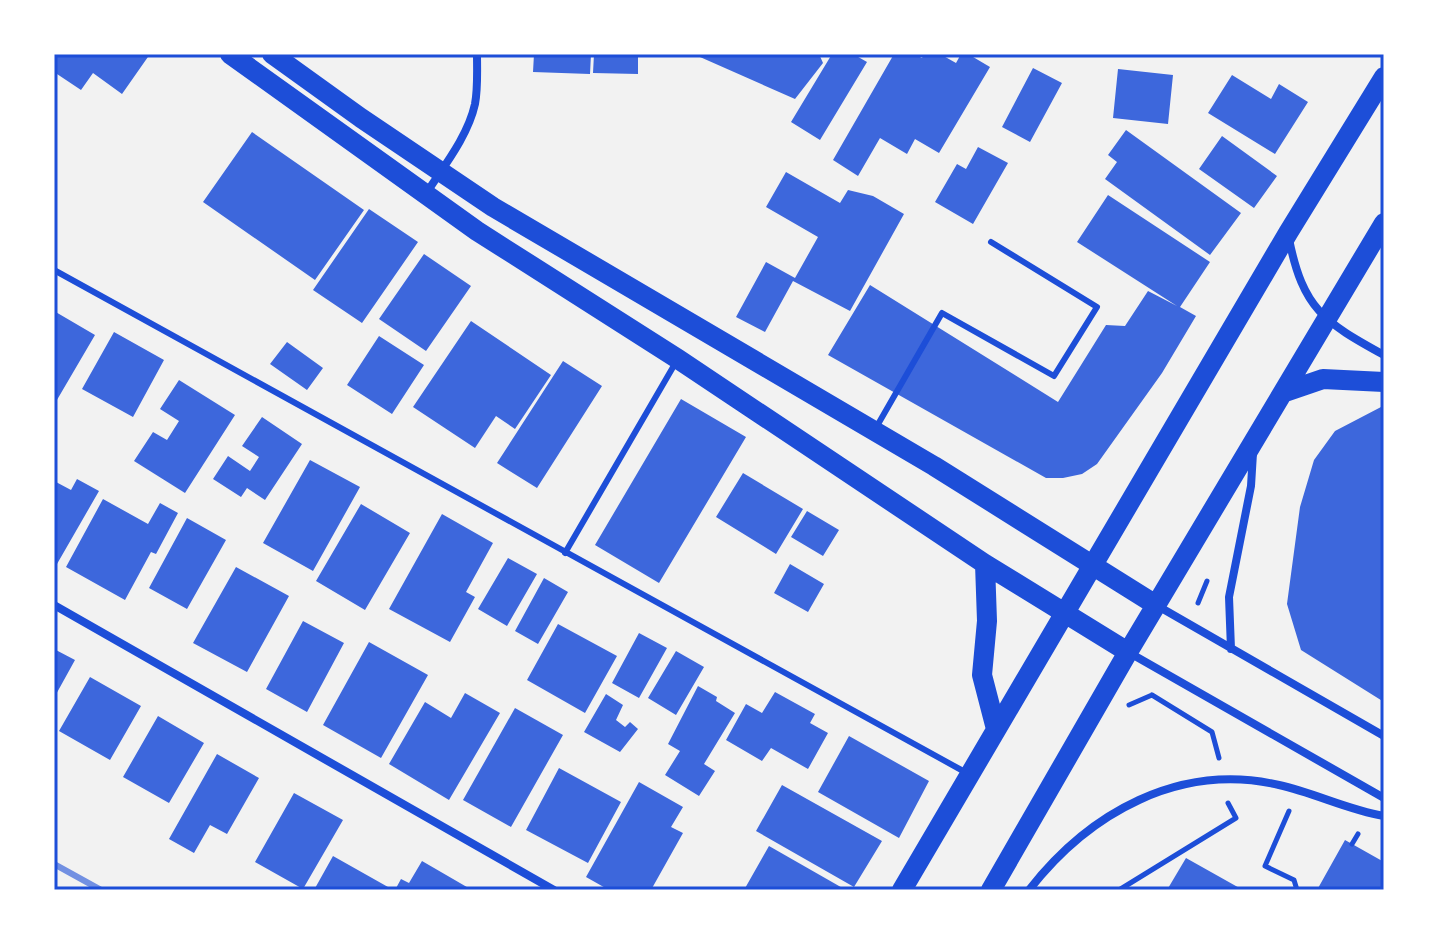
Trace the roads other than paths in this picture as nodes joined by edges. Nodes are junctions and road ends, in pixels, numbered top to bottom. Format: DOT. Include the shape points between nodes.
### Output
graph roads {
  1 [pos="230,54"];
  2 [pos="272,54"];
  3 [pos="477,54"];
  4 [pos="1384,77"];
  5 [pos="440,172"];
  6 [pos="425,194"];
  7 [pos="1384,223"];
  8 [pos="1288,233"];
  9 [pos="991,242"];
  10 [pos="54,270"];
  11 [pos="1327,322"];
  12 [pos="1384,355"];
  13 [pos="678,359"];
  14 [pos="1384,382"];
  15 [pos="1285,392"];
  16 [pos="874,431"];
  17 [pos="1254,444"];
  18 [pos="565,553"];
  19 [pos="985,564"];
  20 [pos="1092,565"];
  21 [pos="54,605"];
  22 [pos="1156,605"];
  23 [pos="1064,613"];
  24 [pos="1231,649"];
  25 [pos="1128,652"];
  26 [pos="996,729"];
  27 [pos="1384,736"];
  28 [pos="970,775"];
  29 [pos="1384,798"];
  30 [pos="1384,816"];
  31 [pos="554,890"];
  32 [pos="902,890"];
  33 [pos="991,890"];
  34 [pos="1029,890"];
  1 -- 6 [label="main road"];
  2 -- 5 [label="main road"];
  3 -- 5 [label="street" via="472,113"];
  4 -- 8 [label="main road"];
  5 -- 6 [label="street"];
  5 -- 16 [label="main road"];
  6 -- 13 [label="main road"];
  7 -- 11 [label="main road"];
  8 -- 11 [label="street" via="1295,270 1308,299"];
  8 -- 20 [label="main road"];
  9 -- 16 [label="lane" via="1097,307 1054,376 942,313"];
  10 -- 18 [label="lane"];
  11 -- 12 [label="street"];
  11 -- 15 [label="main road"];
  13 -- 18 [label="lane"];
  13 -- 19 [label="main road"];
  14 -- 15 [label="main road" via="1323,379"];
  15 -- 17 [label="main road"];
  16 -- 20 [label="main road"];
  17 -- 22 [label="main road"];
  17 -- 24 [label="street" via="1229,597"];
  18 -- 28 [label="lane"];
  19 -- 23 [label="main road"];
  19 -- 26 [label="main road" via="982,675"];
  20 -- 22 [label="main road"];
  20 -- 23 [label="main road"];
  21 -- 31 [label="street"];
  22 -- 24 [label="street"];
  22 -- 25 [label="main road"];
  23 -- 25 [label="main road"];
  23 -- 26 [label="main road"];
  24 -- 27 [label="street"];
  25 -- 29 [label="street"];
  25 -- 33 [label="main road"];
  26 -- 28 [label="main road"];
  28 -- 32 [label="main road"];
  30 -- 34 [label="street" via="1246,778 1192,783 1158,791 1116,811 1054,859"];
}
